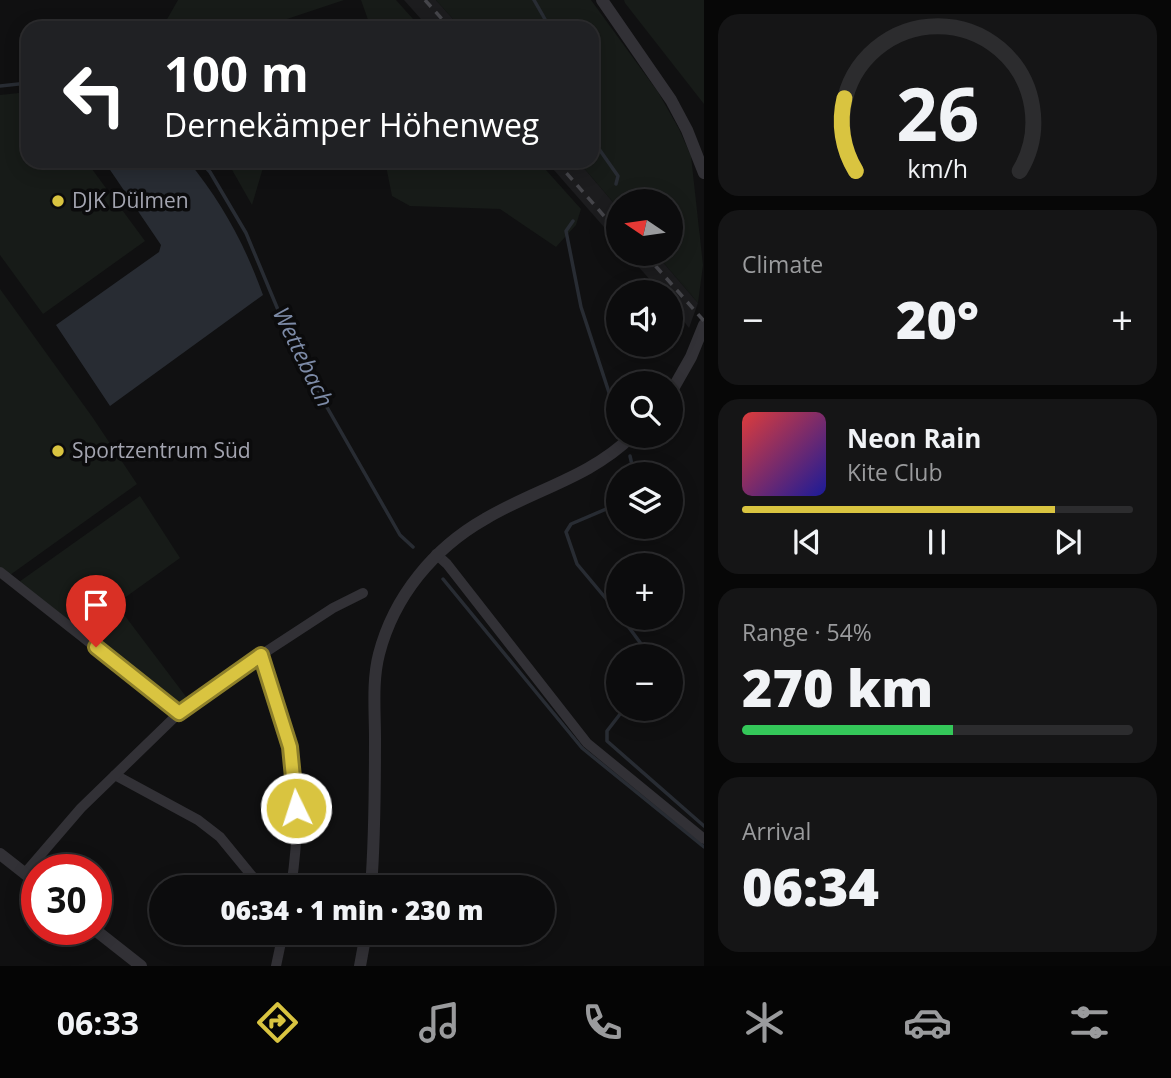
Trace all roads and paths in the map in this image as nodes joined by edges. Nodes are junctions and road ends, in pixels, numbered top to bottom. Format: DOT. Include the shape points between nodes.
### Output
graph roads {
  1 [pos="602,0"];
  2 [pos="704,173"];
  3 [pos="704,325"];
  4 [pos="683,371"];
  5 [pos="619,448"];
  6 [pos="436,554"];
  7 [pos="0,572"];
  8 [pos="363,593"];
  9 [pos="261,655"];
  10 [pos="179,713"];
  11 [pos="115,775"];
  12 [pos="704,839"];
  13 [pos="41,854"];
  14 [pos="2,859"];
  15 [pos="21,871"];
  16 [pos="251,875"];
  17 [pos="292,875"];
  18 [pos="372,875"];
  19 [pos="112,943"];
  20 [pos="280,945"];
  21 [pos="364,945"];
  22 [pos="141,966"];
  23 [pos="276,966"];
  24 [pos="360,966"];
  1 -- 2 [label="street" via="670,100"];
  3 -- 4 [label="street"];
  5 -- 6 [label="street" via="589,469 486,518"];
  6 -- 12 [label="street" via="587,743"];
  6 -- 18 [label="street" via="400,602 379,654"];
  7 -- 10 [label="street"];
  8 -- 9 [label="street"];
  9 -- 10 [label="street"];
  9 -- 17 [label="street" via="294,774 297,829"];
  10 -- 11 [label="street"];
  11 -- 13 [label="street"];
  11 -- 16 [label="street" via="198,820 220,837"];
  14 -- 15 [label="street"];
  19 -- 22 [label="street"];
  20 -- 23 [label="street"];
  21 -- 24 [label="street"];
}
